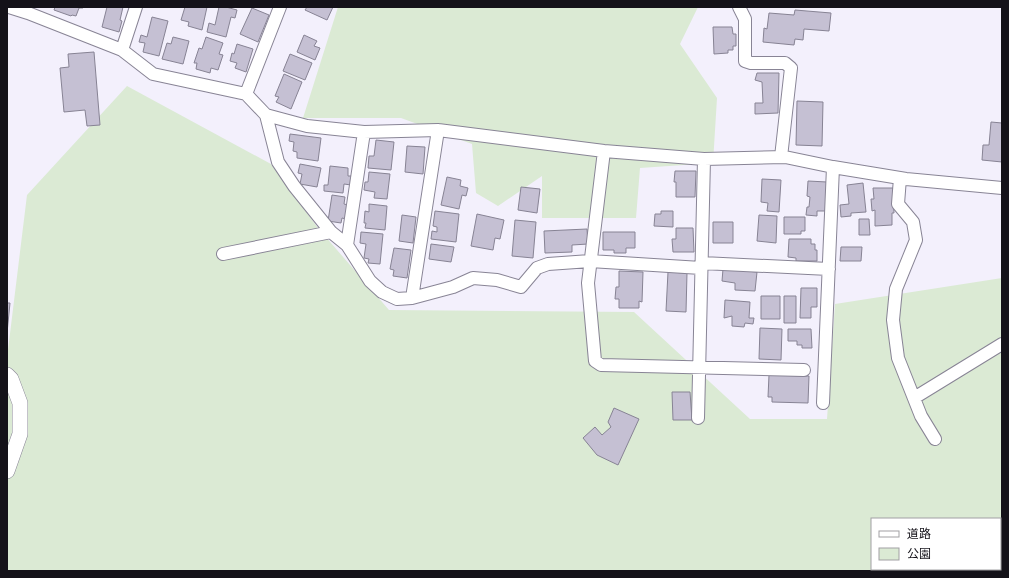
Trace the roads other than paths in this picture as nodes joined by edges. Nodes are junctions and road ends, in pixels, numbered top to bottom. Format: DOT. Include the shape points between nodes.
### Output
graph roads {
  1 [pos="8,7"];
  2 [pos="136,7"];
  3 [pos="280,7"];
  4 [pos="739,7"];
  5 [pos="29,10"];
  6 [pos="122,50"];
  7 [pos="246,94"];
  8 [pos="266,115"];
  9 [pos="438,130"];
  10 [pos="364,132"];
  11 [pos="604,151"];
  12 [pos="781,157"];
  13 [pos="704,160"];
  14 [pos="833,167"];
  15 [pos="900,178"];
  16 [pos="1001,185"];
  17 [pos="331,232"];
  18 [pos="347,246"];
  19 [pos="223,254"];
  20 [pos="590,261"];
  21 [pos="702,265"];
  22 [pos="829,269"];
  23 [pos="412,298"];
  24 [pos="1002,344"];
  25 [pos="699,368"];
  26 [pos="804,370"];
  27 [pos="7,375"];
  28 [pos="914,398"];
  29 [pos="823,403"];
  30 [pos="698,418"];
  31 [pos="935,439"];
  32 [pos="7,471"];
  1 -- 5 [label="street"];
  2 -- 6 [label="street"];
  3 -- 7 [label="street"];
  4 -- 12 [label="street" via="745,18 745,61 785,63 791,68"];
  5 -- 6 [label="street"];
  6 -- 7 [label="street" via="153,74"];
  7 -- 8 [label="street"];
  8 -- 10 [label="street" via="307,126"];
  8 -- 17 [label="street" via="278,162"];
  9 -- 10 [label="street"];
  9 -- 11 [label="street"];
  9 -- 23 [label="street"];
  10 -- 18 [label="street"];
  11 -- 13 [label="street"];
  11 -- 20 [label="street"];
  12 -- 13 [label="street"];
  12 -- 14 [label="street"];
  13 -- 21 [label="street"];
  14 -- 15 [label="street"];
  14 -- 22 [label="street"];
  15 -- 16 [label="street"];
  15 -- 28 [label="street" via="898,204 913,222 916,240 896,288 893,320 898,358"];
  17 -- 18 [label="street"];
  17 -- 19 [label="street"];
  18 -- 23 [label="street" via="370,281 382,292 397,299"];
  20 -- 21 [label="street"];
  20 -- 23 [label="street" via="548,264 537,268 521,287 498,280 473,278 453,287"];
  20 -- 25 [label="street" via="588,283 595,361 601,365"];
  21 -- 22 [label="street"];
  21 -- 25 [label="street"];
  22 -- 29 [label="street"];
  24 -- 28 [label="street"];
  25 -- 26 [label="street"];
  25 -- 30 [label="street"];
  27 -- 32 [label="street" via="11,379 20,404 20,434"];
  28 -- 31 [label="street"];
}
